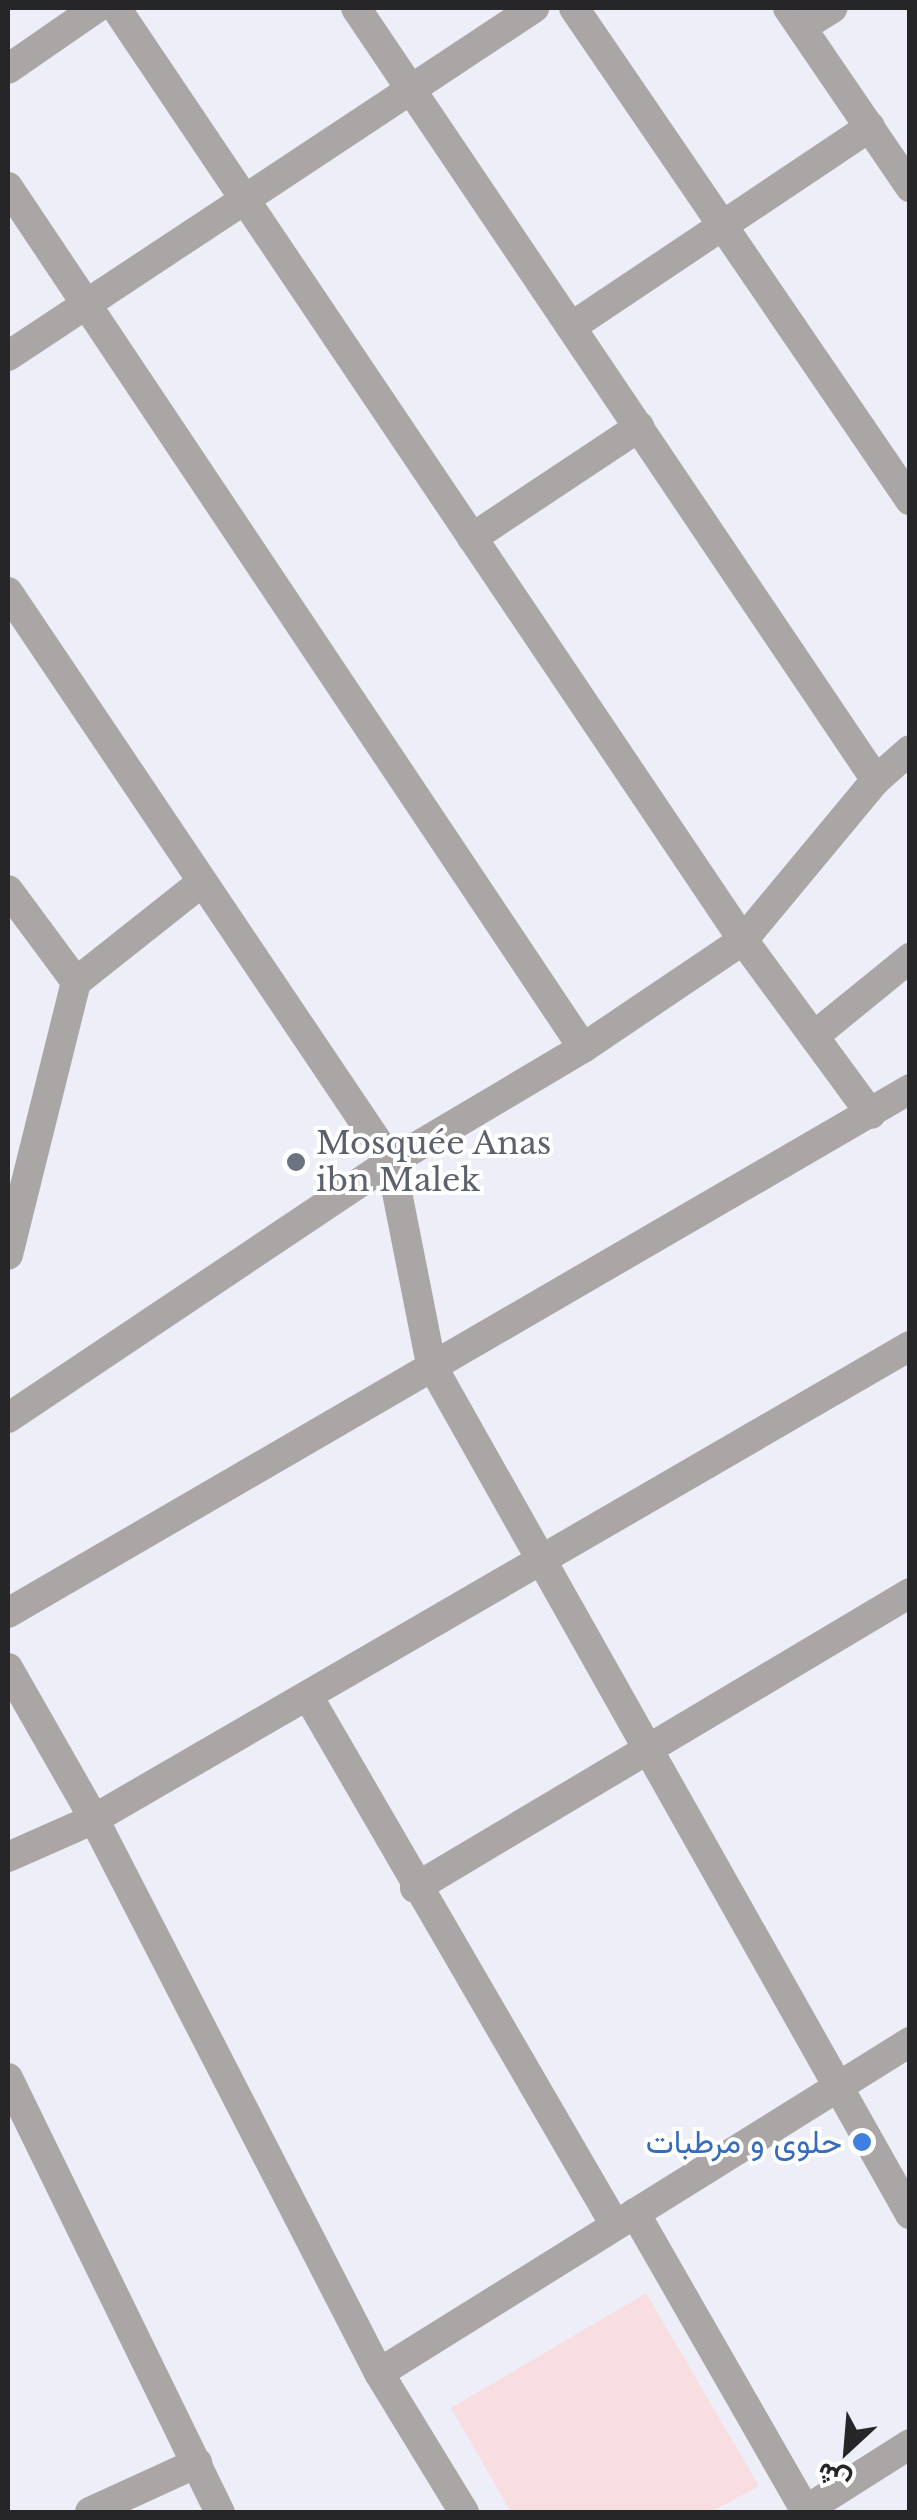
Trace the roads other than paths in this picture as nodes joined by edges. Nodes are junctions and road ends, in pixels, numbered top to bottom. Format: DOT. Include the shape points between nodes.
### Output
graph roads {
  1 [pos="96,8"];
  2 [pos="116,8"];
  3 [pos="356,8"];
  4 [pos="534,8"];
  5 [pos="574,8"];
  6 [pos="832,8"];
  7 [pos="795,17"];
  8 [pos="8,69"];
  9 [pos="412,91"];
  10 [pos="870,127"];
  11 [pos="900,151"];
  12 [pos="910,187"];
  13 [pos="8,188"];
  14 [pos="244,198"];
  15 [pos="722,224"];
  16 [pos="88,300"];
  17 [pos="571,327"];
  18 [pos="8,356"];
  19 [pos="638,427"];
  20 [pos="910,500"];
  21 [pos="472,538"];
  22 [pos="8,592"];
  23 [pos="910,750"];
  24 [pos="876,780"];
  25 [pos="202,882"];
  26 [pos="8,890"];
  27 [pos="743,940"];
  28 [pos="910,958"];
  29 [pos="76,982"];
  30 [pos="814,1036"];
  31 [pos="583,1048"];
  32 [pos="910,1088"];
  33 [pos="872,1114"];
  34 [pos="391,1162"];
  35 [pos="8,1255"];
  36 [pos="910,1346"];
  37 [pos="431,1364"];
  38 [pos="8,1418"];
  39 [pos="542,1561"];
  40 [pos="908,1598"];
  41 [pos="8,1614"];
  42 [pos="8,1668"];
  43 [pos="308,1696"];
  44 [pos="649,1751"];
  45 [pos="94,1819"];
  46 [pos="8,1857"];
  47 [pos="415,1888"];
  48 [pos="910,2042"];
  49 [pos="8,2078"];
  50 [pos="838,2086"];
  51 [pos="910,2214"];
  52 [pos="625,2219"];
  53 [pos="378,2373"];
  54 [pos="910,2444"];
  55 [pos="197,2463"];
  56 [pos="90,2512"];
  57 [pos="220,2512"];
  58 [pos="464,2512"];
  59 [pos="804,2512"];
  1 -- 8 [label="street"];
  2 -- 14 [label="street"];
  3 -- 9 [label="street"];
  4 -- 9 [label="street"];
  5 -- 15 [label="street"];
  6 -- 7 [label="street"];
  7 -- 10 [label="street"];
  9 -- 14 [label="street"];
  9 -- 17 [label="street"];
  10 -- 11 [label="street"];
  10 -- 15 [label="street"];
  11 -- 12 [label="street"];
  13 -- 16 [label="street"];
  14 -- 16 [label="street"];
  14 -- 21 [label="street"];
  15 -- 17 [label="street"];
  15 -- 20 [label="street"];
  16 -- 18 [label="street"];
  16 -- 31 [label="street"];
  17 -- 19 [label="street"];
  19 -- 21 [label="street"];
  19 -- 24 [label="street"];
  21 -- 27 [label="street"];
  22 -- 25 [label="street"];
  23 -- 24 [label="street"];
  24 -- 27 [label="street"];
  25 -- 29 [label="street"];
  25 -- 34 [label="street"];
  26 -- 29 [label="street"];
  27 -- 30 [label="street"];
  27 -- 31 [label="street"];
  28 -- 30 [label="street"];
  29 -- 35 [label="street"];
  30 -- 33 [label="street"];
  31 -- 34 [label="street"];
  32 -- 33 [label="street"];
  33 -- 37 [label="street"];
  34 -- 37 [label="street"];
  34 -- 38 [label="street"];
  36 -- 39 [label="street"];
  37 -- 39 [label="street"];
  37 -- 41 [label="street"];
  39 -- 43 [label="street"];
  39 -- 44 [label="street"];
  40 -- 44 [label="street"];
  42 -- 45 [label="street"];
  43 -- 45 [label="street"];
  43 -- 47 [label="street"];
  44 -- 47 [label="street"];
  44 -- 50 [label="street"];
  45 -- 46 [label="street"];
  45 -- 53 [label="street"];
  47 -- 52 [label="street"];
  48 -- 50 [label="street"];
  49 -- 55 [label="street"];
  50 -- 51 [label="street"];
  50 -- 52 [label="street"];
  52 -- 53 [label="street"];
  52 -- 59 [label="street"];
  53 -- 58 [label="street"];
  54 -- 59 [label="street"];
  55 -- 56 [label="street"];
  55 -- 57 [label="street"];
}
